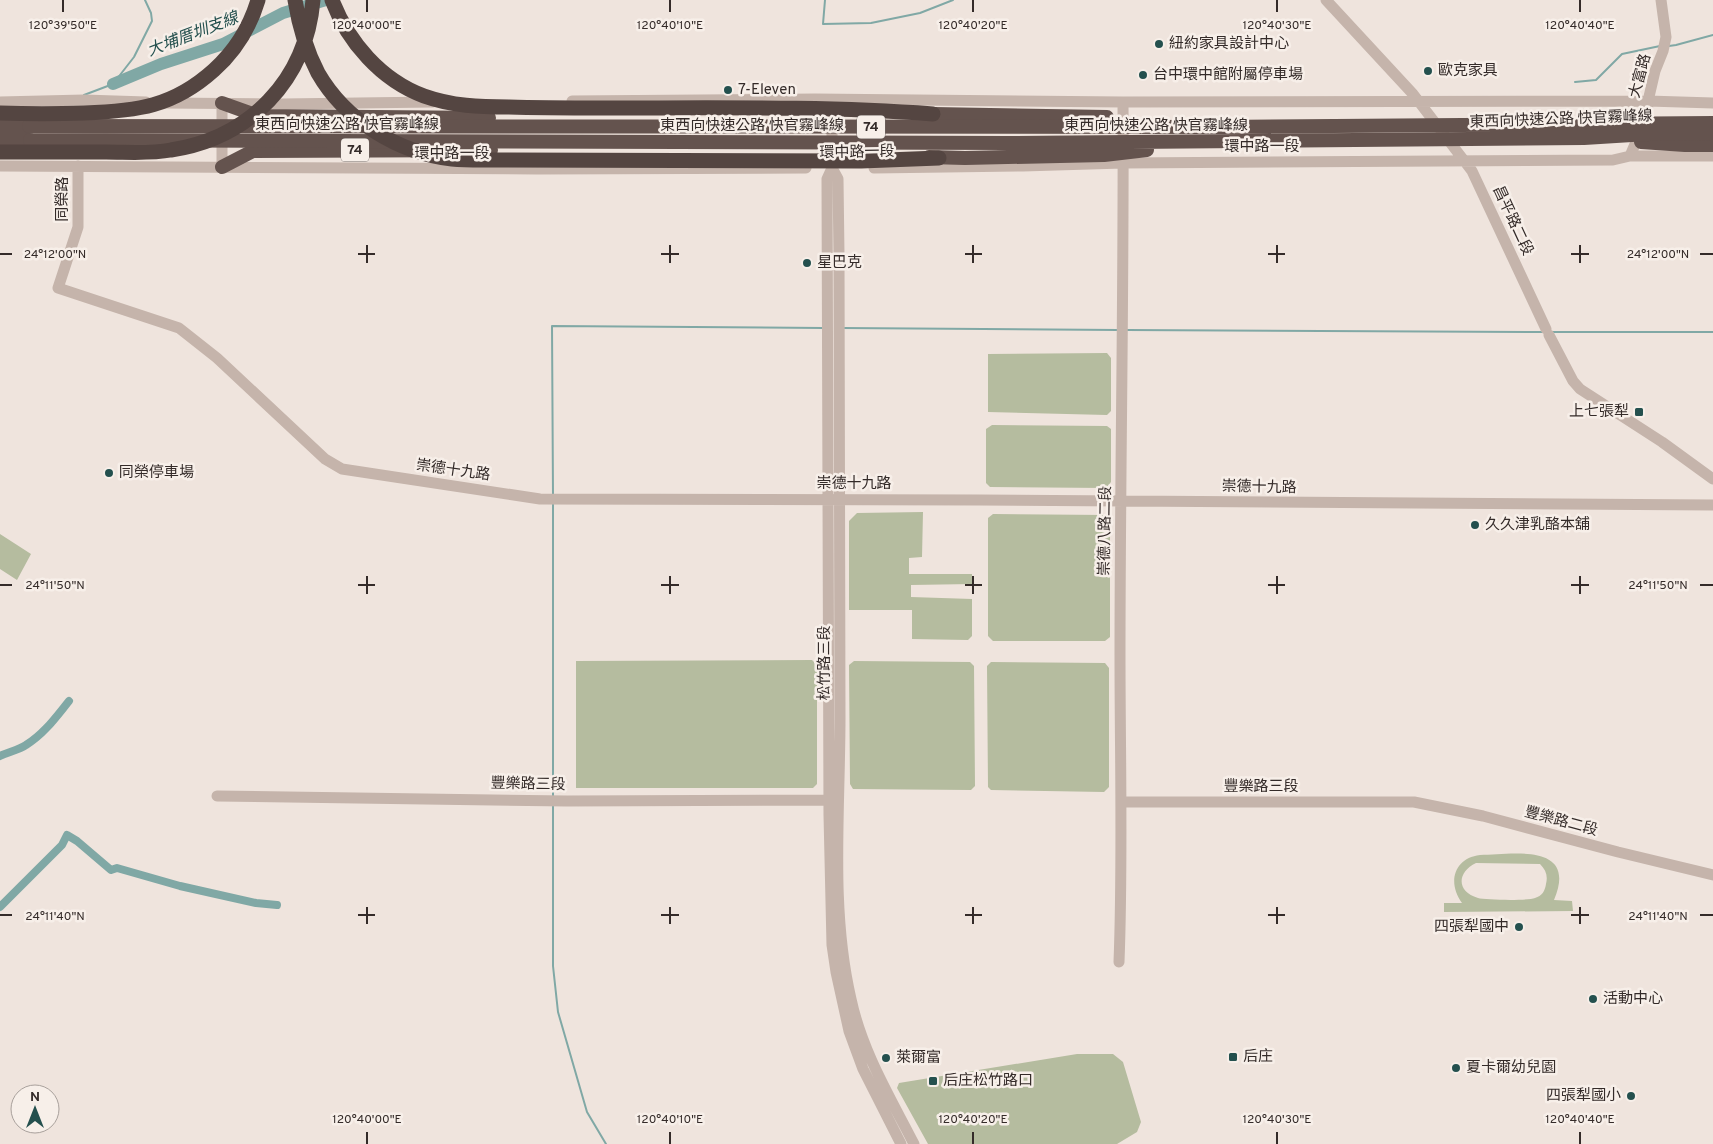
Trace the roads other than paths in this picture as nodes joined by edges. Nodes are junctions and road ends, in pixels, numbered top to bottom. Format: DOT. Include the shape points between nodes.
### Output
graph roads {
  1 [pos="258,0"];
  2 [pos="294,0"];
  3 [pos="313,0"];
  4 [pos="332,0"];
  5 [pos="1326,0"];
  6 [pos="1661,0"];
  7 [pos="832,99"];
  8 [pos="0,102"];
  9 [pos="1123,102"];
  10 [pos="1419,102"];
  11 [pos="1648,102"];
  12 [pos="222,103"];
  13 [pos="1713,103"];
  14 [pos="0,114"];
  15 [pos="934,114"];
  16 [pos="1713,114"];
  17 [pos="1616,123"];
  18 [pos="1713,123"];
  19 [pos="0,126"];
  20 [pos="1221,127"];
  21 [pos="1713,133"];
  22 [pos="1584,138"];
  23 [pos="0,140"];
  24 [pos="1217,142"];
  25 [pos="1713,145"];
  26 [pos="0,152"];
  27 [pos="1630,156"];
  28 [pos="1713,156"];
  29 [pos="939,158"];
  30 [pos="1464,160"];
  31 [pos="1123,163"];
  32 [pos="0,166"];
  33 [pos="78,166"];
  34 [pos="222,168"];
  35 [pos="832,168"];
  36 [pos="58,288"];
  37 [pos="1713,479"];
  38 [pos="834,499"];
  39 [pos="1122,501"];
  40 [pos="1713,506"];
  41 [pos="217,796"];
  42 [pos="834,800"];
  43 [pos="1122,802"];
  44 [pos="1401,802"];
  45 [pos="1713,875"];
  46 [pos="1119,962"];
  47 [pos="901,1144"];
  48 [pos="914,1144"];
  1 -- 14 [label="highway, bridge" via="248,26 228,56 198,85 177,96 149,107 114,112"];
  2 -- 29 [label="highway, bridge" via="301,30 316,68 346,108 374,132 427,154 483,160"];
  3 -- 26 [label="highway, bridge" via="304,43 282,86 254,115 218,137 156,152"];
  4 -- 15 [label="highway, bridge" via="347,32 381,70 405,87 443,102 523,108 779,108"];
  5 -- 10 [label="street, 昌平路二段"];
  6 -- 11 [label="street, 大富路" via="1666,37"];
  7 -- 9 [label="street"];
  7 -- 12 [label="street"];
  7 -- 35 [label="street, 松竹路三段"];
  8 -- 12 [label="street"];
  9 -- 10 [label="street"];
  9 -- 31 [label="street, 崇德八路二段"];
  10 -- 11 [label="street"];
  10 -- 30 [label="street, 昌平路二段"];
  11 -- 13 [label="street"];
  11 -- 27 [label="street, 大富路" via="1647,116"];
  12 -- 15 [label="highway, 74, bridge" via="258,116 882,118"];
  12 -- 34 [label="street"];
  15 -- 20 [label="highway, 74, bridge" via="1107,118"];
  16 -- 17 [label="highway, bridge" via="1682,114"];
  17 -- 18 [label="highway, 東西向快速公路 快官霧峰線 / 74, bridge"];
  17 -- 20 [label="highway, 東西向快速公路 快官霧峰線 / 74, bridge"];
  19 -- 20 [label="highway, 東西向快速公路 快官霧峰線 / 74, bridge"];
  21 -- 22 [label="highway, 東西向快速公路 快官霧峰線 / 74, bridge"];
  22 -- 24 [label="highway, 東西向快速公路 快官霧峰線 / 74, bridge"];
  22 -- 25 [label="highway, bridge"];
  23 -- 24 [label="highway, 東西向快速公路 快官霧峰線 / 74, bridge"];
  24 -- 29 [label="highway, 74, bridge" via="1104,155"];
  27 -- 28 [label="street, 環中路一段"];
  27 -- 30 [label="street, 環中路一段" via="1613,160"];
  29 -- 34 [label="highway, 74, bridge" via="868,152 253,151"];
  30 -- 31 [label="street, 環中路一段"];
  30 -- 37 [label="street, 昌平路二段" via="1573,381 1580,389"];
  31 -- 35 [label="street, 環中路一段"];
  31 -- 39 [label="street, 崇德八路二段"];
  32 -- 33 [label="street, 環中路一段"];
  33 -- 34 [label="street, 環中路一段"];
  33 -- 36 [label="street, 同榮路" via="78,227"];
  34 -- 35 [label="street, 環中路一段"];
  35 -- 38 [label="street, 松竹路三段" via="827,179 834,319"];
  36 -- 38 [label="street, 崇德十九路" via="179,328 217,358 325,459 342,469 540,499"];
  38 -- 39 [label="street, 崇德十九路"];
  38 -- 42 [label="street, 松竹路三段"];
  39 -- 40 [label="street, 崇德十九路"];
  39 -- 43 [label="street, 崇德八路二段"];
  41 -- 42 [label="street, 豐樂路三段"];
  42 -- 47 [label="street, 松竹路三段" via="829,868 837,980 855,1049"];
  42 -- 48 [label="street, 松竹路三段" via="840,932 851,1000 862,1040"];
  43 -- 44 [label="street, 豐樂路三段"];
  43 -- 46 [label="street, 崇德八路二段"];
  44 -- 45 [label="street, 豐樂路二段" via="1483,816"];
}
